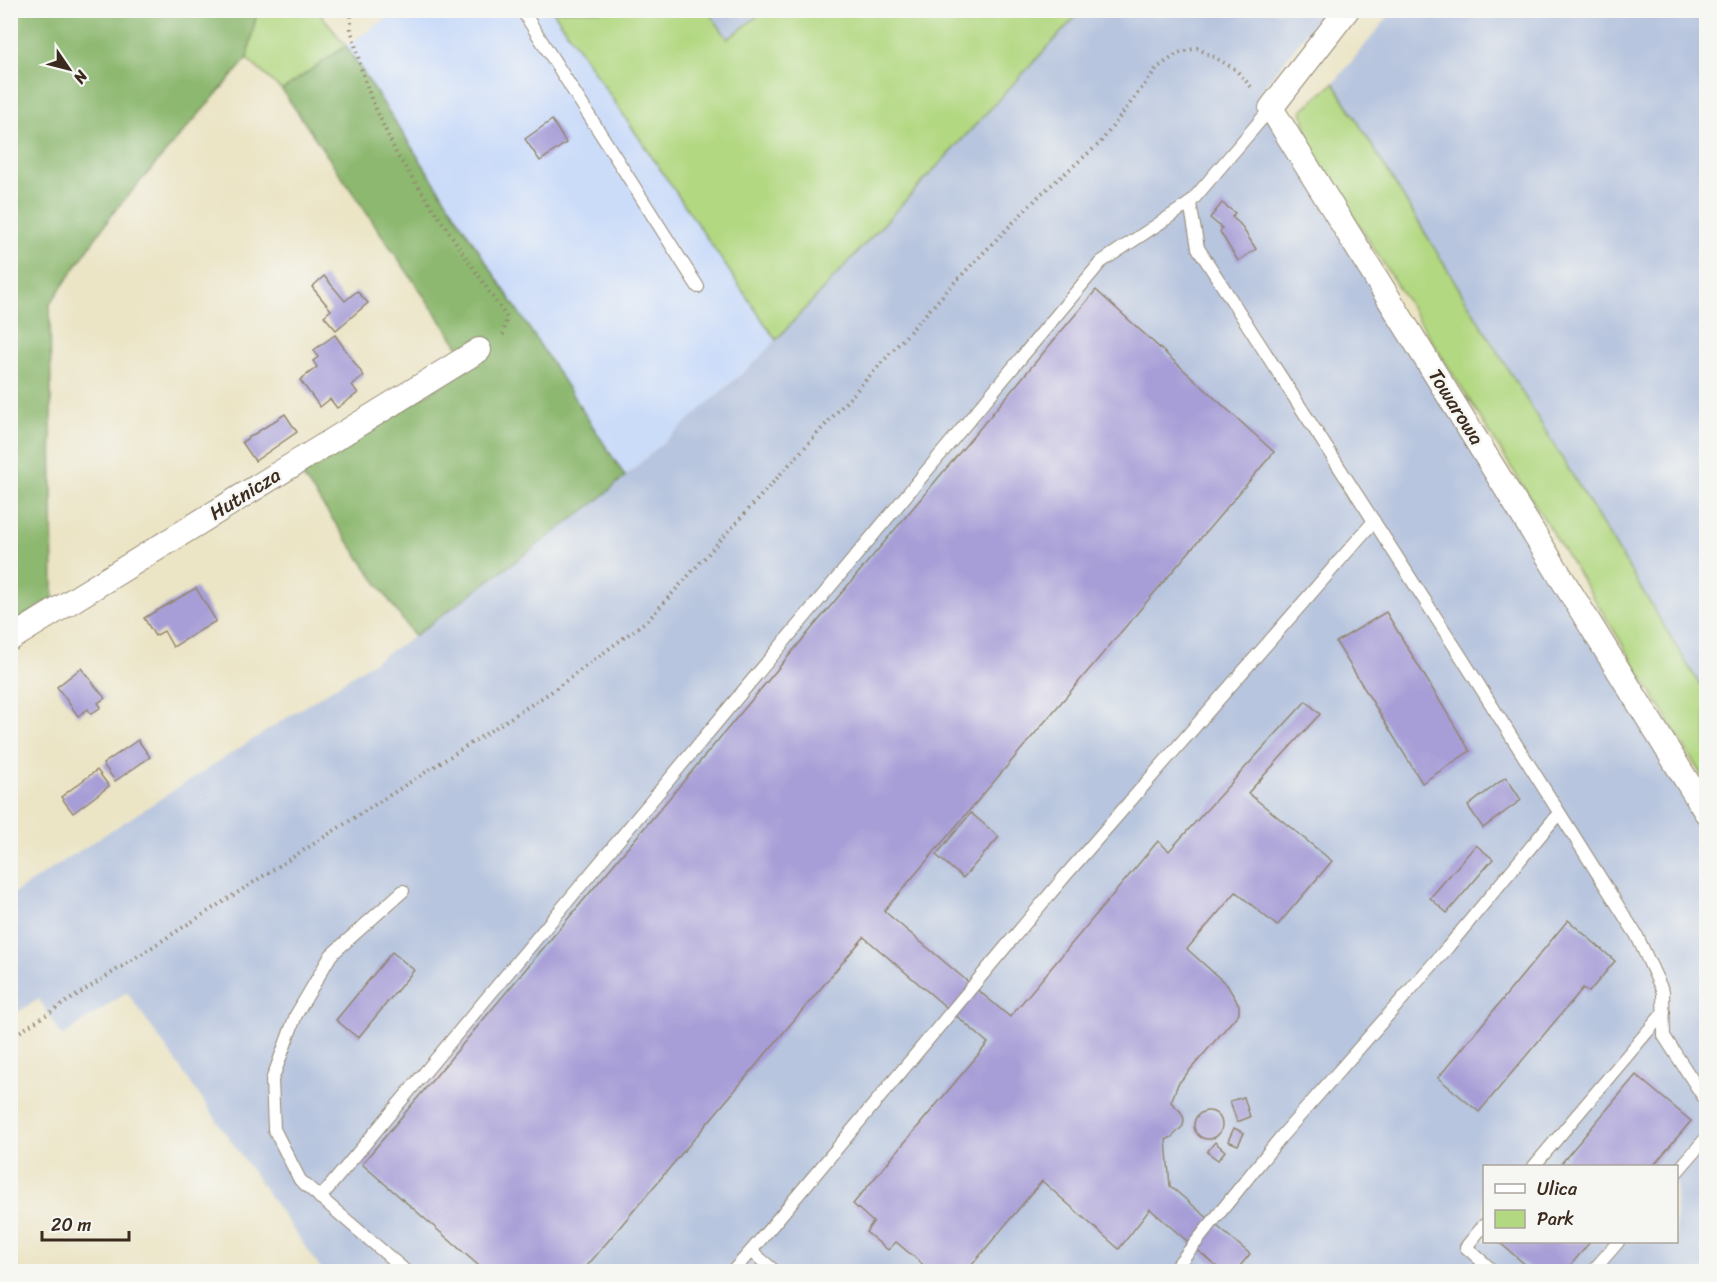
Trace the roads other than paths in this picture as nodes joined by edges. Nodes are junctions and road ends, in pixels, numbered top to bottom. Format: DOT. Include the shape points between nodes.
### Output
graph roads {
  1 [pos="522,10"];
  2 [pos="1347,10"];
  3 [pos="1270,108"];
  4 [pos="1190,203"];
  5 [pos="698,287"];
  6 [pos="479,350"];
  7 [pos="1374,521"];
  8 [pos="10,639"];
  9 [pos="1707,812"];
  10 [pos="1559,813"];
  11 [pos="403,891"];
  12 [pos="1664,1012"];
  13 [pos="1707,1101"];
  14 [pos="1707,1138"];
  15 [pos="1536,1165"];
  16 [pos="1678,1172"];
  17 [pos="320,1198"];
  18 [pos="1483,1227"];
  19 [pos="1617,1243"];
  20 [pos="751,1251"];
  21 [pos="406,1272"];
  22 [pos="732,1272"];
  23 [pos="776,1272"];
  24 [pos="1172,1272"];
  25 [pos="1494,1272"];
  26 [pos="1592,1272"];
  1 -- 5 [label="lane"];
  2 -- 3 [label="street"];
  3 -- 4 [label="lane"];
  3 -- 9 [label="street, Towarowa"];
  4 -- 7 [label="lane" via="1198,248"];
  4 -- 17 [label="lane" via="1101,262"];
  6 -- 8 [label="street, Hutnicza"];
  7 -- 10 [label="lane"];
  7 -- 20 [label="lane" via="1065,876"];
  10 -- 12 [label="lane" via="1637,936 1663,992"];
  10 -- 24 [label="lane" via="1448,947 1280,1138"];
  11 -- 17 [label="lane" via="331,955 296,1015 272,1080 274,1129 300,1180"];
  12 -- 13 [label="lane" via="1664,1036"];
  12 -- 15 [label="lane"];
  14 -- 16 [label="lane"];
  17 -- 21 [label="lane"];
  18 -- 25 [label="lane" via="1466,1247"];
  19 -- 26 [label="lane"];
  20 -- 22 [label="lane"];
  20 -- 23 [label="lane"];
}
